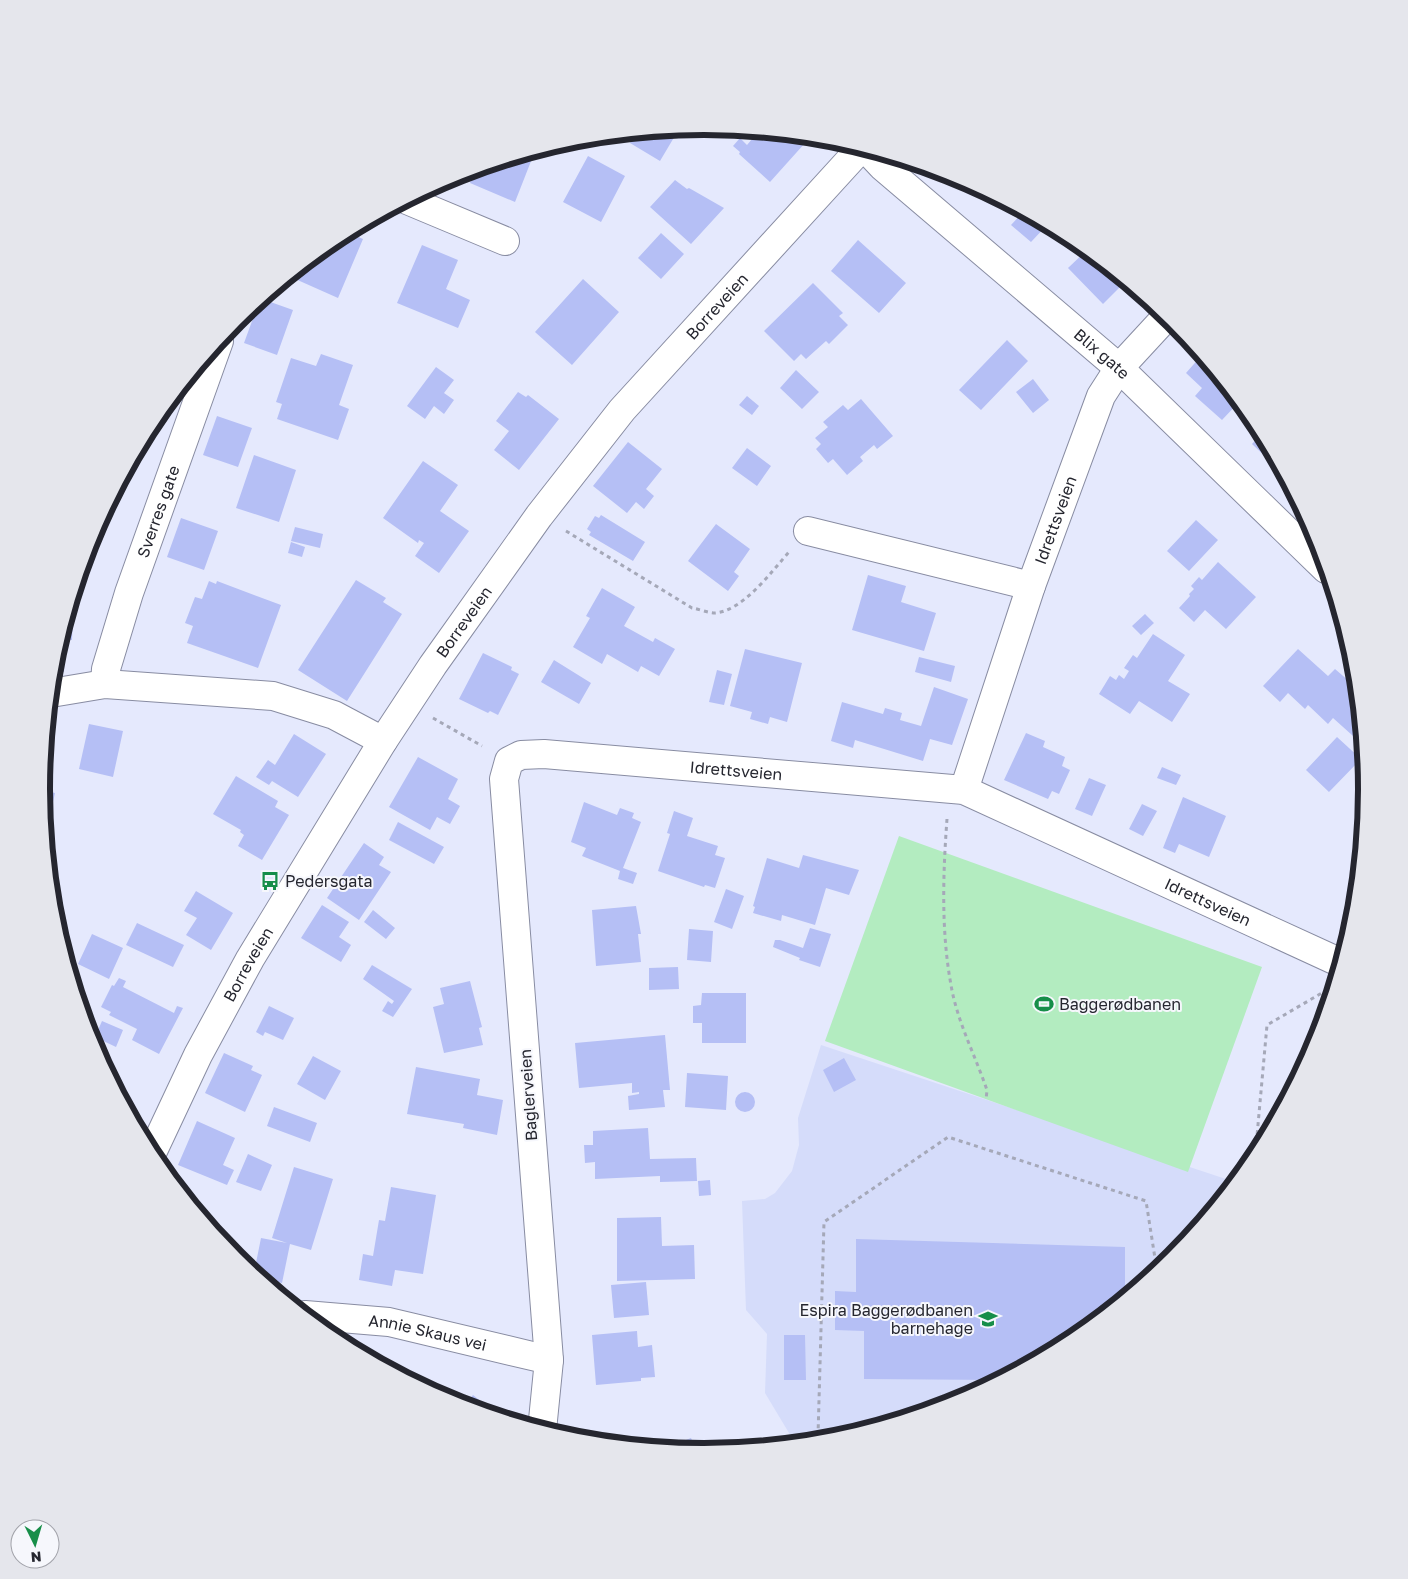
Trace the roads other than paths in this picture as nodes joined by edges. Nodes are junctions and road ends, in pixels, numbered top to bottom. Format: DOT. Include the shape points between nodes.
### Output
graph roads {
  1 [pos="856,154"];
  2 [pos="875,159"];
  3 [pos="415,203"];
  4 [pos="505,241"];
  5 [pos="1161,322"];
  6 [pos="213,356"];
  7 [pos="1120,368"];
  8 [pos="808,531"];
  9 [pos="1315,559"];
  10 [pos="1031,586"];
  11 [pos="105,684"];
  12 [pos="58,692"];
  13 [pos="383,741"];
  14 [pos="509,760"];
  15 [pos="957,790"];
  16 [pos="1335,961"];
  17 [pos="155,1145"];
  18 [pos="319,1317"];
  19 [pos="549,1360"];
  20 [pos="543,1423"];
  1 -- 13 [label="street, Borreveien" via="622,410 538,516"];
  2 -- 7 [label="street, Blix gate"];
  3 -- 4 [label="street"];
  5 -- 7 [label="street, Idrettsveien"];
  6 -- 11 [label="street, Sverres gate" via="129,593 106,669"];
  7 -- 9 [label="street, Blix gate"];
  7 -- 10 [label="street, Idrettsveien" via="1101,396"];
  8 -- 10 [label="street"];
  10 -- 15 [label="street, Idrettsveien"];
  11 -- 12 [label="street"];
  11 -- 13 [label="street" via="273,696 334,714"];
  13 -- 17 [label="street, Borreveien" via="250,958 198,1055"];
  14 -- 15 [label="street, Idrettsveien" via="521,755 544,754"];
  14 -- 19 [label="street, Baglerveien" via="504,779"];
  15 -- 16 [label="street, Idrettsveien"];
  18 -- 19 [label="street, Annie Skaus vei" via="389,1322"];
  19 -- 20 [label="street, Baglerveien"];
}
